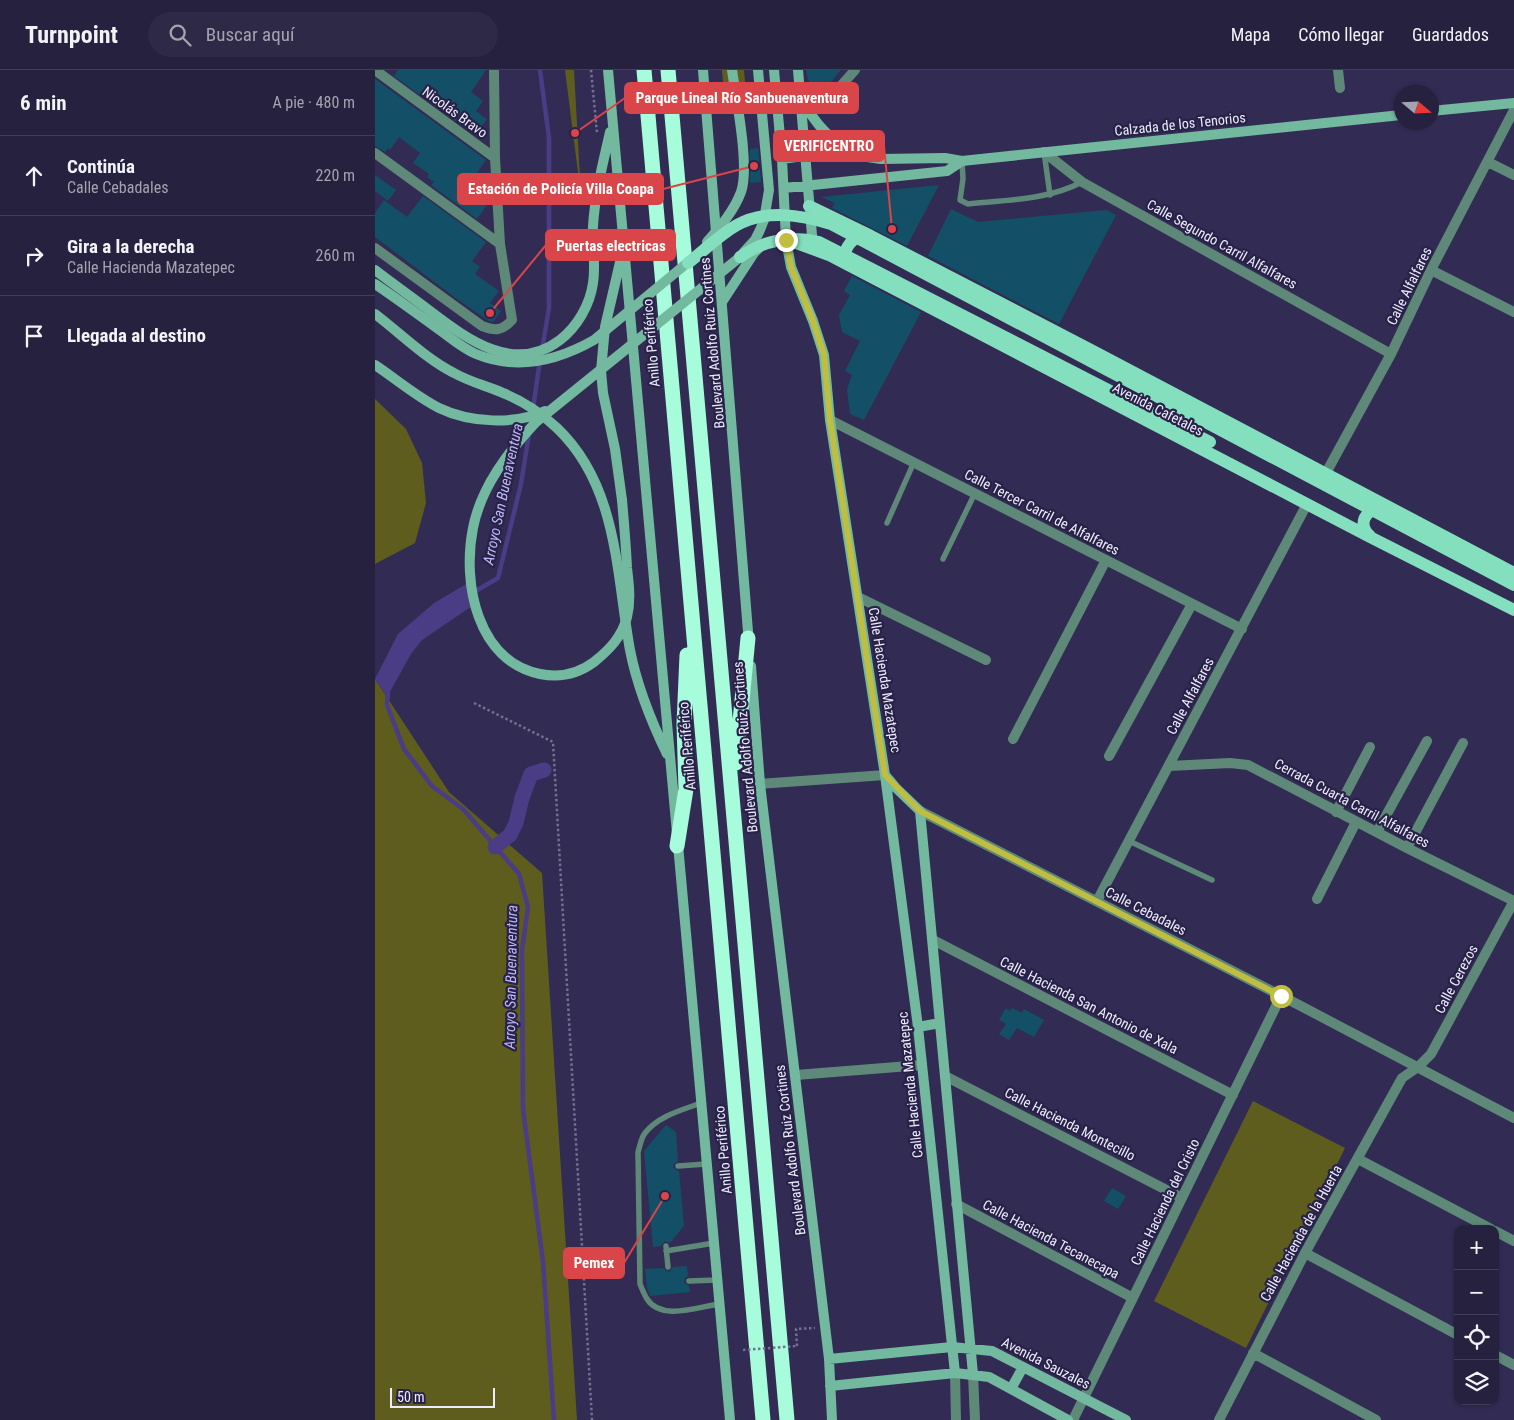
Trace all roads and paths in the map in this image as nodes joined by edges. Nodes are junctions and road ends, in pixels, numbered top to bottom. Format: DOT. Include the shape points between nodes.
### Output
graph roads {
  1 [pos="375,70"];
  2 [pos="493,70"];
  3 [pos="608,70"];
  4 [pos="644,70"];
  5 [pos="667,70"];
  6 [pos="703,70"];
  7 [pos="732,70"];
  8 [pos="758,70"];
  9 [pos="774,70"];
  10 [pos="798,70"];
  11 [pos="855,70"];
  12 [pos="1338,70"];
  13 [pos="1339,88"];
  14 [pos="801,95"];
  15 [pos="832,96"];
  16 [pos="1514,103"];
  17 [pos="1439,110"];
  18 [pos="1514,110"];
  19 [pos="1394,116"];
  20 [pos="612,121"];
  21 [pos="1044,152"];
  22 [pos="375,153"];
  23 [pos="861,155"];
  24 [pos="805,156"];
  25 [pos="495,158"];
  26 [pos="782,159"];
  27 [pos="962,161"];
  28 [pos="1487,162"];
  29 [pos="1514,175"];
  30 [pos="1082,182"];
  31 [pos="807,186"];
  32 [pos="784,188"];
  33 [pos="1050,195"];
  34 [pos="809,206"];
  35 [pos="871,236"];
  36 [pos="786,240"];
  37 [pos="501,244"];
  38 [pos="375,248"];
  39 [pos="813,248"];
  40 [pos="623,250"];
  41 [pos="740,257"];
  42 [pos="688,263"];
  43 [pos="848,265"];
  44 [pos="375,270"];
  45 [pos="1431,270"];
  46 [pos="375,284"];
  47 [pos="722,302"];
  48 [pos="1514,312"];
  49 [pos="375,314"];
  50 [pos="1391,354"];
  51 [pos="375,365"];
  52 [pos="562,403"];
  53 [pos="830,420"];
  54 [pos="914,462"];
  55 [pos="1326,473"];
  56 [pos="1283,490"];
  57 [pos="975,493"];
  58 [pos="1307,504"];
  59 [pos="1392,508"];
  60 [pos="887,523"];
  61 [pos="1371,538"];
  62 [pos="943,559"];
  63 [pos="1106,560"];
  64 [pos="1514,573"];
  65 [pos="1514,585"];
  66 [pos="858,597"];
  67 [pos="1192,604"];
  68 [pos="1514,610"];
  69 [pos="692,619"];
  70 [pos="1242,628"];
  71 [pos="748,638"];
  72 [pos="986,660"];
  73 [pos="474,703"];
  74 [pos="1013,739"];
  75 [pos="1427,741"];
  76 [pos="1463,744"];
  77 [pos="1369,747"];
  78 [pos="1109,756"];
  79 [pos="669,757"];
  80 [pos="1169,766"];
  81 [pos="885,775"];
  82 [pos="760,784"];
  83 [pos="733,799"];
  84 [pos="920,811"];
  85 [pos="1336,812"];
  86 [pos="1356,822"];
  87 [pos="1377,832"];
  88 [pos="1129,841"];
  89 [pos="677,846"];
  90 [pos="1407,848"];
  91 [pos="1212,880"];
  92 [pos="1317,899"];
  93 [pos="1097,901"];
  94 [pos="1514,901"];
  95 [pos="933,940"];
  96 [pos="1281,996"];
  97 [pos="940,1023"];
  98 [pos="918,1027"];
  99 [pos="922,1065"];
  100 [pos="1418,1068"];
  101 [pos="796,1075"];
  102 [pos="945,1076"];
  103 [pos="1233,1095"];
  104 [pos="701,1103"];
  105 [pos="1514,1118"];
  106 [pos="1358,1159"];
  107 [pos="706,1164"];
  108 [pos="679,1166"];
  109 [pos="1182,1198"];
  110 [pos="956,1204"];
  111 [pos="1483,1225"];
  112 [pos="1499,1233"];
  113 [pos="1514,1241"];
  114 [pos="713,1243"];
  115 [pos="1305,1253"];
  116 [pos="668,1267"];
  117 [pos="963,1272"];
  118 [pos="944,1274"];
  119 [pos="717,1280"];
  120 [pos="689,1281"];
  121 [pos="1133,1298"];
  122 [pos="719,1304"];
  123 [pos="825,1327"];
  124 [pos="1454,1333"];
  125 [pos="952,1347"];
  126 [pos="969,1348"];
  127 [pos="743,1350"];
  128 [pos="1253,1353"];
  129 [pos="1499,1357"];
  130 [pos="829,1359"];
  131 [pos="1514,1365"];
  132 [pos="1023,1367"];
  133 [pos="955,1373"];
  134 [pos="973,1374"];
  135 [pos="830,1386"];
  136 [pos="1011,1389"];
  137 [pos="1084,1398"];
  138 [pos="592,1420"];
  139 [pos="730,1420"];
  140 [pos="763,1420"];
  141 [pos="787,1420"];
  142 [pos="832,1420"];
  143 [pos="956,1420"];
  144 [pos="975,1420"];
  145 [pos="1068,1420"];
  146 [pos="1073,1420"];
  147 [pos="1126,1420"];
  148 [pos="1219,1420"];
  149 [pos="1376,1420"];
  1 -- 25 [label="street, Nicolás Bravo"];
  2 -- 25 [label="street"];
  3 -- 20 [label="main road"];
  4 -- 69 [label="highway, Anillo Periférico"];
  5 -- 83 [label="highway"];
  6 -- 47 [label="main road, Boulevard Adolfo Ruiz Cortines"];
  7 -- 42 [label="main road, bridge" via="745,170 742,190 730,214"];
  8 -- 41 [label="main road, bridge" via="769,190 760,230"];
  9 -- 26 [label="main road, Calle Hacienda Mazatepec"];
  10 -- 14 [label="main road"];
  11 -- 15 [label="street"];
  12 -- 13 [label="street"];
  14 -- 23 [label="main road" via="825,131"];
  14 -- 24 [label="main road"];
  16 -- 17 [label="main road"];
  18 -- 28 [label="street, Calle Alfalfares"];
  19 -- 21 [label="main road, Calzada de los Tenorios"];
  20 -- 40 [label="main road"];
  20 -- 44 [label="main road" via="594,215 594,281 582,314 569,332 553,345 518,354 487,348 463,336"];
  21 -- 27 [label="main road, Calzada de los Tenorios"];
  21 -- 30 [label="street, Calle Segundo Carril Alfalfares"];
  21 -- 33 [label="lane"];
  22 -- 37 [label="street"];
  23 -- 24 [label="main road, Calzada de los Tenorios" via="833,152"];
  23 -- 27 [label="main road, Calzada de los Tenorios" via="886,159 945,158"];
  24 -- 26 [label="main road, Calzada de los Tenorios"];
  24 -- 31 [label="main road"];
  25 -- 37 [label="street"];
  26 -- 32 [label="main road, Calle Hacienda Mazatepec"];
  27 -- 31 [label="main road, Calzada de los Tenorios" via="947,171"];
  27 -- 33 [label="lane" via="960,200 963,203"];
  28 -- 29 [label="street"];
  28 -- 45 [label="street, Calle Alfalfares"];
  30 -- 33 [label="lane"];
  30 -- 50 [label="street, Calle Segundo Carril Alfalfares"];
  31 -- 32 [label="main road, Calzada de los Tenorios"];
  31 -- 34 [label="main road"];
  32 -- 36 [label="main road, Calle Hacienda Mazatepec"];
  34 -- 35 [label="main road, Avenida Cafetales"];
  34 -- 36 [label="main road" via="796,220"];
  34 -- 39 [label="main road"];
  35 -- 43 [label="main road" via="852,240 844,256"];
  35 -- 55 [label="main road, Avenida Cafetales"];
  36 -- 39 [label="main road, Avenida Cafetales"];
  36 -- 47 [label="main road" via="764,245 754,253"];
  36 -- 53 [label="main road, Calle Hacienda Mazatepec" via="791,267 824,355"];
  37 -- 38 [label="street" via="512,320 499,330 482,326"];
  39 -- 43 [label="main road, Avenida Cafetales"];
  40 -- 52 [label="main road, bridge" via="605,328 601,371 622,500 629,608 613,646 588,666 571,674 551,676 530,672 510,662 489,639 477,613 469,561 473,527 484,494 518,442 536,422"];
  40 -- 79 [label="main road"];
  41 -- 52 [label="main road, bridge"];
  41 -- 56 [label="main road, bridge" via="761,245 784,238 819,242 1209,442"];
  42 -- 46 [label="main road, bridge" via="594,340 555,358 523,363 499,361 476,354"];
  42 -- 65 [label="main road, bridge" via="737,225 761,216 791,216 831,224"];
  43 -- 56 [label="main road, Avenida Cafetales"];
  45 -- 48 [label="street"];
  45 -- 50 [label="street, Calle Alfalfares"];
  47 -- 71 [label="main road, Boulevard Adolfo Ruiz Cortines"];
  49 -- 79 [label="main road, bridge" via="451,372 515,398 545,418 565,436 591,471 610,525 635,673"];
  50 -- 55 [label="street, Calle Alfalfares"];
  51 -- 52 [label="main road, bridge" via="438,407 482,419 525,418"];
  53 -- 54 [label="street, Calle Tercer Carril de Alfalfares"];
  53 -- 66 [label="main road, Calle Hacienda Mazatepec"];
  54 -- 57 [label="street, Calle Tercer Carril de Alfalfares"];
  54 -- 60 [label="lane"];
  55 -- 59 [label="main road, Avenida Cafetales"];
  56 -- 58 [label="main road, Avenida Cafetales"];
  57 -- 62 [label="lane"];
  57 -- 63 [label="street, Calle Tercer Carril de Alfalfares"];
  58 -- 61 [label="main road, Avenida Cafetales"];
  58 -- 70 [label="street, Calle Alfalfares"];
  59 -- 61 [label="main road" via="1374,509 1365,516 1363,526"];
  59 -- 64 [label="main road, Avenida Cafetales"];
  61 -- 68 [label="main road, Avenida Cafetales"];
  63 -- 67 [label="street, Calle Tercer Carril de Alfalfares"];
  63 -- 74 [label="street"];
  66 -- 72 [label="street"];
  66 -- 81 [label="main road, Calle Hacienda Mazatepec"];
  67 -- 70 [label="street, Calle Tercer Carril de Alfalfares"];
  67 -- 78 [label="street"];
  69 -- 89 [label="highway" via="685,704 686,789"];
  69 -- 140 [label="highway, Anillo Periférico"];
  70 -- 80 [label="street, Calle Alfalfares"];
  71 -- 82 [label="main road, Boulevard Adolfo Ruiz Cortines"];
  71 -- 83 [label="highway"];
  73 -- 138 [label="path" via="553,742"];
  75 -- 87 [label="street"];
  76 -- 90 [label="street"];
  77 -- 85 [label="street"];
  79 -- 89 [label="main road"];
  80 -- 85 [label="street, Cerrada Cuarta Carril Alfalfares" via="1248,765"];
  80 -- 88 [label="street, Calle Alfalfares"];
  81 -- 82 [label="street"];
  81 -- 84 [label="main road, Calle Cebadales"];
  81 -- 98 [label="main road, Calle Hacienda Mazatepec"];
  82 -- 101 [label="main road, Boulevard Adolfo Ruiz Cortines"];
  83 -- 141 [label="highway"];
  84 -- 93 [label="street, Calle Cebadales"];
  84 -- 95 [label="main road"];
  85 -- 86 [label="street, Cerrada Cuarta Carril Alfalfares"];
  86 -- 87 [label="street, Cerrada Cuarta Carril Alfalfares"];
  86 -- 92 [label="street"];
  87 -- 90 [label="street, Cerrada Cuarta Carril Alfalfares"];
  88 -- 91 [label="lane"];
  88 -- 93 [label="street, Calle Alfalfares"];
  89 -- 104 [label="main road"];
  90 -- 94 [label="street, Cerrada Cuarta Carril Alfalfares"];
  93 -- 96 [label="street, Calle Cebadales"];
  94 -- 100 [label="street, Calle Cerezos" via="1431,1054"];
  95 -- 97 [label="main road"];
  95 -- 103 [label="street, Calle Hacienda San Antonio de Xala"];
  96 -- 100 [label="street, Calle Cebadales"];
  96 -- 103 [label="street, Calle Hacienda del Cristo"];
  97 -- 98 [label="main road"];
  97 -- 102 [label="main road"];
  98 -- 99 [label="main road, Calle Hacienda Mazatepec"];
  99 -- 101 [label="street"];
  99 -- 118 [label="main road, Calle Hacienda Mazatepec"];
  100 -- 105 [label="street, Calle Cebadales"];
  100 -- 106 [label="street, Calle Hacienda de la Huerta" via="1401,1078"];
  101 -- 123 [label="main road, Boulevard Adolfo Ruiz Cortines"];
  102 -- 109 [label="street, Calle Hacienda Montecillo"];
  102 -- 110 [label="main road"];
  103 -- 109 [label="street, Calle Hacienda del Cristo"];
  104 -- 107 [label="main road"];
  104 -- 122 [label="lane" via="658,1121 644,1134 638,1152 640,1284 648,1300 663,1311"];
  106 -- 111 [label="street"];
  106 -- 115 [label="street, Calle Hacienda de la Huerta"];
  107 -- 108 [label="lane"];
  107 -- 114 [label="main road"];
  109 -- 121 [label="street, Calle Hacienda del Cristo"];
  110 -- 117 [label="main road"];
  110 -- 121 [label="street, Calle Hacienda Tecanecapa"];
  112 -- 113 [label="street"];
  114 -- 116 [label="lane" via="666,1248"];
  114 -- 119 [label="main road"];
  115 -- 124 [label="street"];
  115 -- 128 [label="street, Calle Hacienda de la Huerta"];
  117 -- 118 [label="main road"];
  117 -- 126 [label="main road"];
  118 -- 125 [label="main road, Calle Hacienda Mazatepec"];
  119 -- 120 [label="lane"];
  119 -- 122 [label="main road"];
  121 -- 137 [label="street, Calle Hacienda del Cristo"];
  122 -- 139 [label="main road"];
  123 -- 127 [label="path, bridge" via="795,1329 797,1346"];
  123 -- 130 [label="main road, Boulevard Adolfo Ruiz Cortines"];
  125 -- 126 [label="main road, Avenida Sauzales"];
  125 -- 130 [label="main road, Avenida Sauzales"];
  125 -- 133 [label="main road, Calle Hacienda Mazatepec"];
  126 -- 132 [label="main road, Avenida Sauzales" via="993,1351"];
  126 -- 134 [label="main road"];
  128 -- 148 [label="street, Calle Hacienda de la Huerta"];
  128 -- 149 [label="street"];
  129 -- 131 [label="street"];
  130 -- 135 [label="main road, Boulevard Adolfo Ruiz Cortines"];
  132 -- 136 [label="main road"];
  132 -- 137 [label="main road, Avenida Sauzales"];
  133 -- 134 [label="main road"];
  133 -- 135 [label="main road"];
  133 -- 143 [label="street, Calle Hacienda Mazatepec"];
  134 -- 136 [label="main road" via="989,1377"];
  134 -- 144 [label="street"];
  135 -- 142 [label="main road, Boulevard Adolfo Ruiz Cortines"];
  136 -- 145 [label="main road"];
  137 -- 146 [label="street, Calle Hacienda del Cristo"];
  137 -- 147 [label="main road, Avenida Sauzales"];
}
